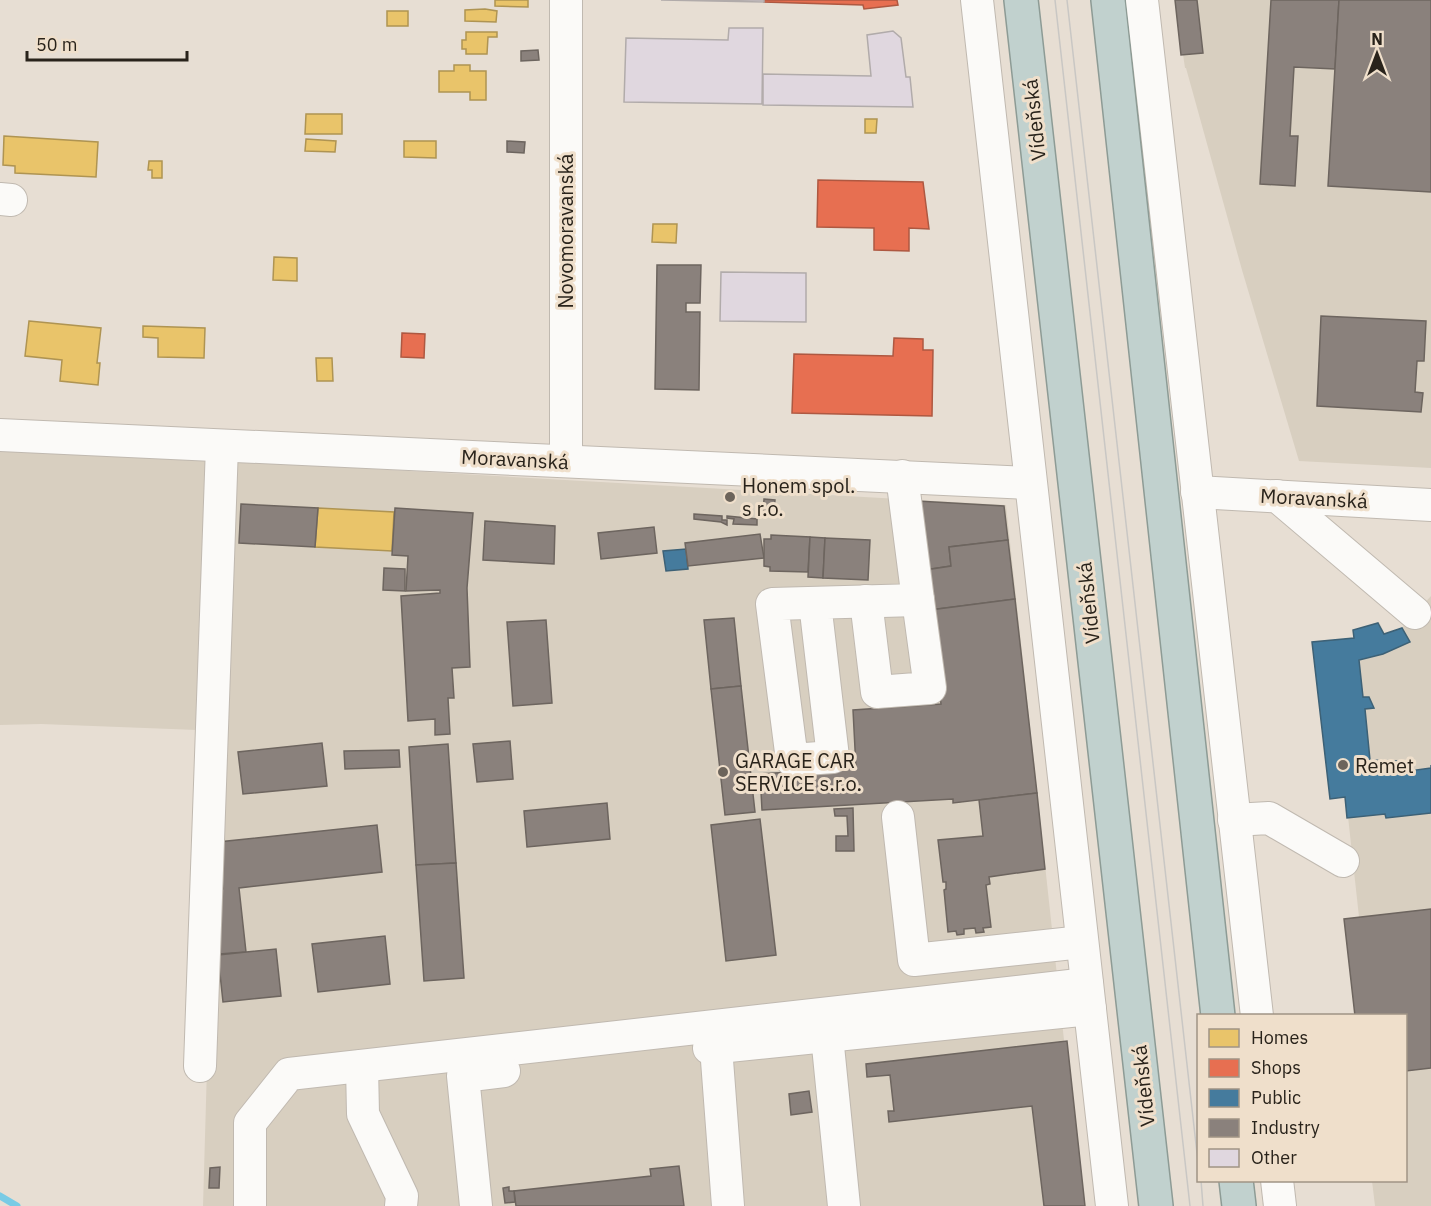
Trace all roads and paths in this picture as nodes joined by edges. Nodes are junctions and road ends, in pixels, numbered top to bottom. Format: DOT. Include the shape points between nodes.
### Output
graph roads {
  1 [pos="566,0"];
  2 [pos="977,0"];
  3 [pos="1021,0"];
  4 [pos="1108,0"];
  5 [pos="1142,0"];
  6 [pos="0,435"];
  7 [pos="222,446"];
  8 [pos="566,461"];
  9 [pos="902,476"];
  10 [pos="1030,483"];
  11 [pos="1197,492"];
  12 [pos="1277,496"];
  13 [pos="1431,504"];
  14 [pos="918,600"];
  15 [pos="866,601"];
  16 [pos="815,603"];
  17 [pos="1415,613"];
  18 [pos="898,817"];
  19 [pos="1234,820"];
  20 [pos="1343,861"];
  21 [pos="1082,942"];
  22 [pos="1088,996"];
  23 [pos="1218,1014"];
  24 [pos="1257,1014"];
  25 [pos="827,1036"];
  26 [pos="716,1047"];
  27 [pos="200,1066"];
  28 [pos="362,1066"];
  29 [pos="1236,1182"];
  30 [pos="1277,1182"];
  31 [pos="250,1206"];
  32 [pos="401,1206"];
  33 [pos="476,1206"];
  34 [pos="728,1206"];
  35 [pos="844,1206"];
  36 [pos="1112,1206"];
  37 [pos="1156,1206"];
  38 [pos="1239,1206"];
  39 [pos="1280,1206"];
  1 -- 8 [label="street, Novomoravanská"];
  2 -- 10 [label="street"];
  3 -- 37 [label="highway, Vídeňská"];
  4 -- 23 [label="highway"];
  5 -- 11 [label="street"];
  6 -- 7 [label="street, Moravanská"];
  7 -- 8 [label="street, Moravanská"];
  7 -- 27 [label="street"];
  8 -- 9 [label="street, Moravanská"];
  9 -- 10 [label="street, Moravanská"];
  9 -- 14 [label="street"];
  10 -- 21 [label="street"];
  11 -- 12 [label="street, Moravanská"];
  11 -- 19 [label="street"];
  12 -- 13 [label="street, Moravanská"];
  12 -- 17 [label="street"];
  14 -- 15 [label="street"];
  14 -- 15 [label="street" via="930,688 877,692"];
  15 -- 16 [label="street"];
  16 -- 16 [label="street" via="772,604 792,760 833,757"];
  18 -- 21 [label="street" via="914,960"];
  19 -- 20 [label="street" via="1269,818"];
  19 -- 24 [label="street"];
  21 -- 22 [label="street"];
  22 -- 25 [label="street"];
  22 -- 28 [label="street"];
  22 -- 36 [label="street"];
  25 -- 26 [label="street"];
  25 -- 35 [label="street"];
  26 -- 33 [label="street" via="463,1076"];
  26 -- 34 [label="street"];
  28 -- 31 [label="street" via="289,1074 250,1123"];
  28 -- 32 [label="street" via="363,1114 402,1196"];
  29 -- 38 [label="highway"];
  30 -- 39 [label="street"];
}
